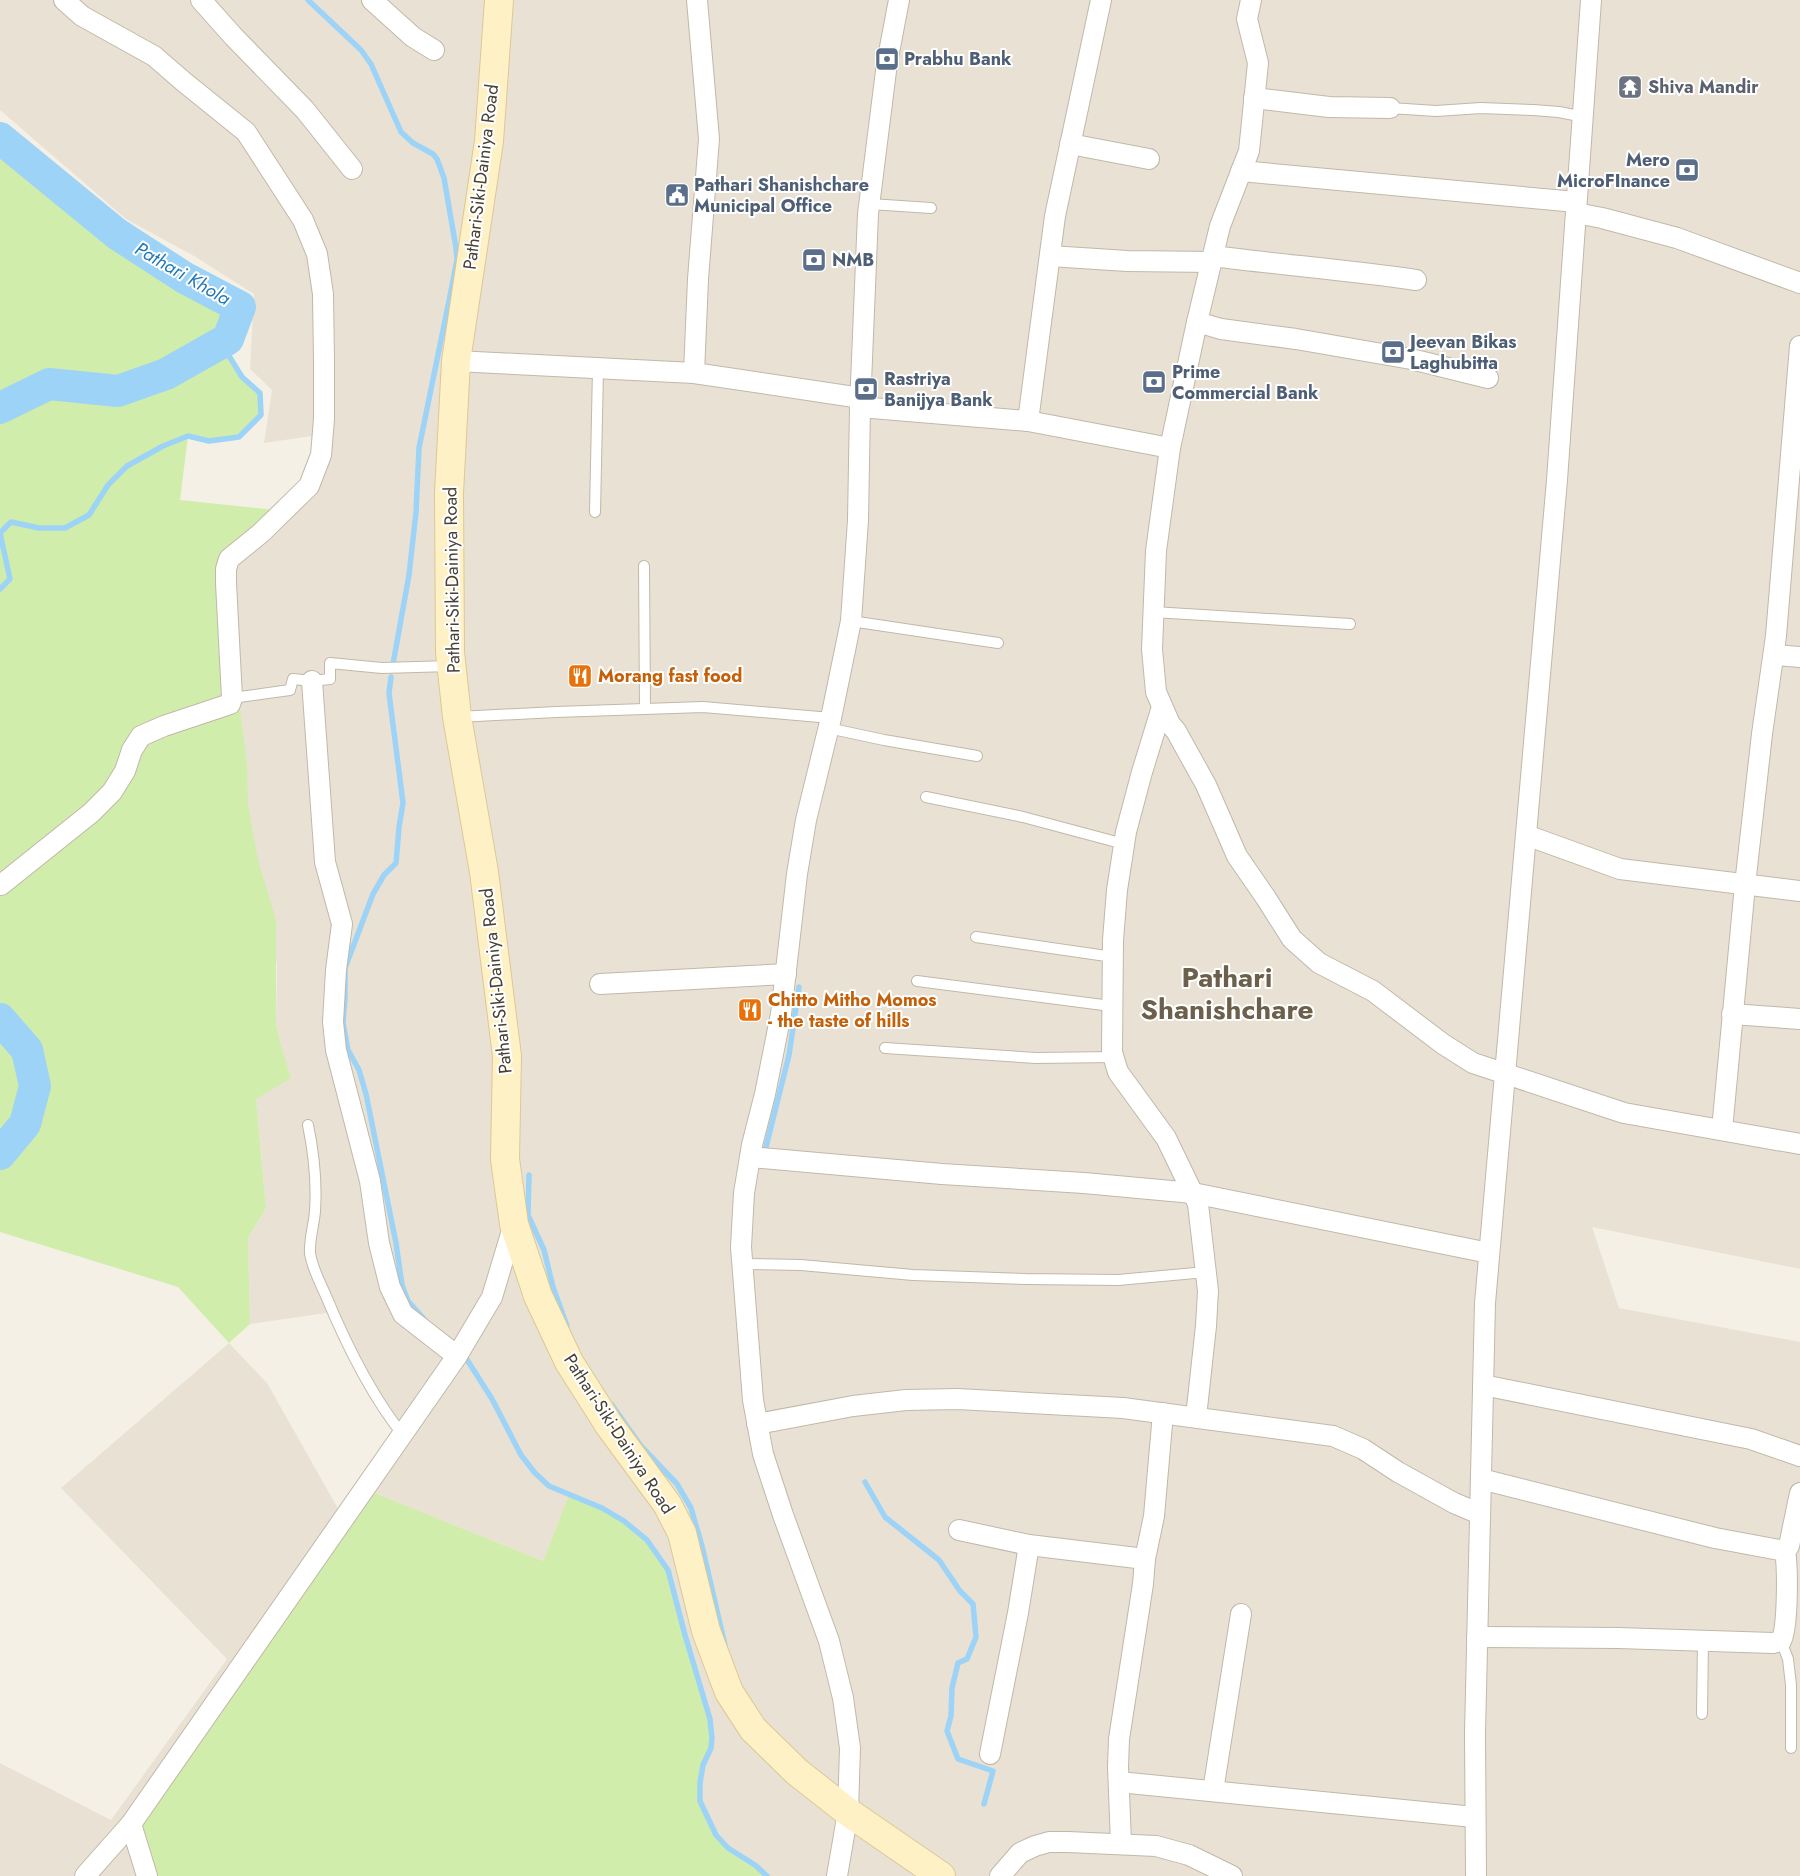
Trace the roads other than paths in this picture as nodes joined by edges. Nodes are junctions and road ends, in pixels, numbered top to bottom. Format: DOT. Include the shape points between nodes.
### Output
graph roads {
  1 [pos="64,0"];
  2 [pos="201,0"];
  3 [pos="372,0"];
  4 [pos="500,0"];
  5 [pos="697,0"];
  6 [pos="899,0"];
  7 [pos="1101,0"];
  8 [pos="1251,0"];
  9 [pos="1591,0"];
  10 [pos="434,50"];
  11 [pos="1254,98"];
  12 [pos="1390,108"];
  13 [pos="1584,117"];
  14 [pos="1070,144"];
  15 [pos="1149,159"];
  16 [pos="352,169"];
  17 [pos="1241,171"];
  18 [pos="870,204"];
  19 [pos="1576,207"];
  20 [pos="931,208"];
  21 [pos="1050,256"];
  22 [pos="1213,259"];
  23 [pos="1416,280"];
  24 [pos="1800,283"];
  25 [pos="1197,322"];
  26 [pos="1800,346"];
  27 [pos="456,361"];
  28 [pos="598,368"];
  29 [pos="694,373"];
  30 [pos="1488,378"];
  31 [pos="860,403"];
  32 [pos="1028,421"];
  33 [pos="1170,448"];
  34 [pos="596,512"];
  35 [pos="644,566"];
  36 [pos="1153,612"];
  37 [pos="851,621"];
  38 [pos="1350,624"];
  39 [pos="998,643"];
  40 [pos="1774,655"];
  41 [pos="1800,658"];
  42 [pos="452,666"];
  43 [pos="312,681"];
  44 [pos="232,698"];
  45 [pos="1162,707"];
  46 [pos="645,709"];
  47 [pos="457,718"];
  48 [pos="829,723"];
  49 [pos="977,756"];
  50 [pos="926,798"];
  51 [pos="1526,835"];
  52 [pos="1124,844"];
  53 [pos="1,885"];
  54 [pos="1745,885"];
  55 [pos="1800,891"];
  56 [pos="976,937"];
  57 [pos="1113,958"];
  58 [pos="786,974"];
  59 [pos="917,981"];
  60 [pos="600,984"];
  61 [pos="1111,1006"];
  62 [pos="1732,1014"];
  63 [pos="1800,1019"];
  64 [pos="885,1048"];
  65 [pos="1114,1057"];
  66 [pos="1504,1075"];
  67 [pos="308,1125"];
  68 [pos="1722,1130"];
  69 [pos="1800,1144"];
  70 [pos="750,1157"];
  71 [pos="1193,1193"];
  72 [pos="514,1224"];
  73 [pos="1489,1253"];
  74 [pos="742,1264"];
  75 [pos="1206,1272"];
  76 [pos="457,1356"];
  77 [pos="1483,1385"];
  78 [pos="1163,1413"];
  79 [pos="1196,1417"];
  80 [pos="757,1424"];
  81 [pos="403,1435"];
  82 [pos="1800,1456"];
  83 [pos="1481,1479"];
  84 [pos="1800,1493"];
  85 [pos="1480,1514"];
  86 [pos="958,1530"];
  87 [pos="1029,1544"];
  88 [pos="1785,1551"];
  89 [pos="1145,1559"];
  90 [pos="1793,1599"];
  91 [pos="1241,1614"];
  92 [pos="1478,1637"];
  93 [pos="1702,1641"];
  94 [pos="1781,1641"];
  95 [pos="1702,1714"];
  96 [pos="1791,1748"];
  97 [pos="990,1754"];
  98 [pos="1119,1782"];
  99 [pos="1213,1792"];
  100 [pos="848,1812"];
  101 [pos="1474,1817"];
  102 [pos="131,1824"];
  103 [pos="1121,1843"];
  104 [pos="85,1876"];
  105 [pos="147,1876"];
  106 [pos="837,1876"];
  107 [pos="942,1876"];
  108 [pos="1000,1876"];
  109 [pos="1232,1876"];
  110 [pos="1476,1876"];
  1 -- 44 [label="street" via="82,16 154,56 246,132 303,220 317,254 323,294 324,419 321,455 309,486 229,559 226,583"];
  2 -- 16 [label="street" via="305,110"];
  3 -- 10 [label="street" via="413,37"];
  4 -- 27 [label="main road, Pathari-Siki-Dainiya Road" via="489,140"];
  5 -- 29 [label="street" via="709,140"];
  6 -- 18 [label="street" via="887,63"];
  7 -- 14 [label="street"];
  8 -- 11 [label="street" via="1247,20 1258,63"];
  9 -- 13 [label="street"];
  11 -- 12 [label="street" via="1329,107"];
  11 -- 17 [label="street" via="1248,151"];
  12 -- 13 [label="lane" via="1532,110"];
  13 -- 19 [label="street"];
  14 -- 15 [label="street"];
  14 -- 21 [label="street"];
  17 -- 19 [label="street"];
  17 -- 22 [label="street" via="1220,226"];
  18 -- 20 [label="lane"];
  18 -- 31 [label="street"];
  19 -- 24 [label="street" via="1602,218 1677,238"];
  19 -- 51 [label="street" via="1557,480"];
  21 -- 22 [label="street" via="1127,261"];
  21 -- 32 [label="street"];
  22 -- 23 [label="street"];
  22 -- 25 [label="street"];
  25 -- 30 [label="street" via="1221,329 1412,359"];
  25 -- 33 [label="street"];
  26 -- 40 [label="street"];
  27 -- 28 [label="street"];
  27 -- 42 [label="main road, Pathari-Siki-Dainiya Road" via="449,493"];
  28 -- 29 [label="street"];
  28 -- 34 [label="lane"];
  29 -- 31 [label="street"];
  31 -- 32 [label="street"];
  31 -- 37 [label="street" via="858,520"];
  32 -- 33 [label="street"];
  33 -- 36 [label="street" via="1156,550"];
  35 -- 46 [label="lane"];
  36 -- 38 [label="lane"];
  36 -- 45 [label="street" via="1156,692"];
  37 -- 39 [label="lane"];
  37 -- 48 [label="street"];
  40 -- 41 [label="street"];
  40 -- 54 [label="street"];
  42 -- 43 [label="lane" via="382,668 330,663 330,679"];
  42 -- 47 [label="main road, Pathari-Siki-Dainiya Road"];
  43 -- 44 [label="lane" via="293,679 290,690"];
  43 -- 76 [label="street" via="325,862 342,924 333,1022 336,1050 370,1181 390,1287 404,1314"];
  44 -- 53 [label="street" via="230,704 223,708 141,736 112,792 91,813"];
  45 -- 52 [label="street"];
  45 -- 66 [label="street" via="1206,785 1237,856 1292,939 1319,963 1373,991 1443,1044 1473,1063"];
  46 -- 47 [label="lane"];
  46 -- 48 [label="lane" via="703,707"];
  47 -- 72 [label="main road, Pathari-Siki-Dainiya Road" via="484,872 507,1056 505,1159"];
  48 -- 49 [label="lane" via="884,740"];
  48 -- 58 [label="street" via="798,865"];
  50 -- 52 [label="lane" via="1023,817"];
  51 -- 54 [label="street" via="1620,868"];
  51 -- 66 [label="street"];
  52 -- 57 [label="street" via="1117,890"];
  54 -- 55 [label="street"];
  54 -- 62 [label="street"];
  56 -- 57 [label="lane"];
  57 -- 61 [label="street"];
  58 -- 60 [label="street"];
  58 -- 70 [label="street"];
  59 -- 61 [label="lane"];
  61 -- 65 [label="street"];
  62 -- 63 [label="street"];
  62 -- 68 [label="street"];
  64 -- 65 [label="lane" via="1036,1058"];
  65 -- 71 [label="street" via="1118,1072 1166,1138"];
  66 -- 68 [label="street" via="1624,1113"];
  66 -- 73 [label="street"];
  67 -- 81 [label="lane" via="315,1160 316,1198 310,1252 313,1267 368,1385"];
  68 -- 69 [label="street"];
  70 -- 71 [label="street"];
  70 -- 74 [label="street" via="744,1193"];
  71 -- 73 [label="street"];
  71 -- 75 [label="street" via="1198,1204"];
  72 -- 76 [label="street" via="492,1297"];
  72 -- 100 [label="main road, Pathari-Siki-Dainiya Road" via="538,1296 569,1362 609,1425 667,1504 682,1533 706,1631 729,1692 754,1729 797,1772"];
  73 -- 77 [label="street"];
  74 -- 75 [label="lane" via="1026,1279 1118,1280"];
  74 -- 80 [label="street"];
  75 -- 79 [label="street" via="1206,1326"];
  76 -- 81 [label="street"];
  77 -- 82 [label="street" via="1751,1439"];
  77 -- 83 [label="street"];
  78 -- 79 [label="street"];
  78 -- 80 [label="street" via="957,1399 906,1400 853,1406"];
  78 -- 89 [label="street" via="1154,1516"];
  79 -- 85 [label="street" via="1333,1436 1363,1449 1454,1503"];
  80 -- 100 [label="street" via="763,1454 829,1641 843,1698 850,1748"];
  81 -- 102 [label="street"];
  83 -- 85 [label="street"];
  83 -- 88 [label="street" via="1715,1538"];
  84 -- 88 [label="street" via="1789,1546"];
  85 -- 92 [label="street"];
  86 -- 87 [label="street"];
  87 -- 89 [label="street"];
  87 -- 97 [label="street"];
  88 -- 90 [label="street"];
  89 -- 98 [label="street" via="1120,1739"];
  90 -- 94 [label="street"];
  91 -- 99 [label="street"];
  92 -- 93 [label="street"];
  92 -- 101 [label="street"];
  93 -- 94 [label="street"];
  93 -- 95 [label="lane"];
  94 -- 96 [label="lane" via="1788,1659 1791,1684"];
  98 -- 99 [label="street"];
  98 -- 103 [label="street"];
  99 -- 101 [label="street"];
  100 -- 106 [label="street"];
  100 -- 107 [label="main road, Pathari-Siki-Dainiya Road"];
  101 -- 110 [label="street"];
  102 -- 104 [label="street"];
  102 -- 105 [label="street"];
  103 -- 108 [label="street" via="1049,1842 1020,1853"];
  103 -- 109 [label="street" via="1156,1846 1189,1856"];
}
